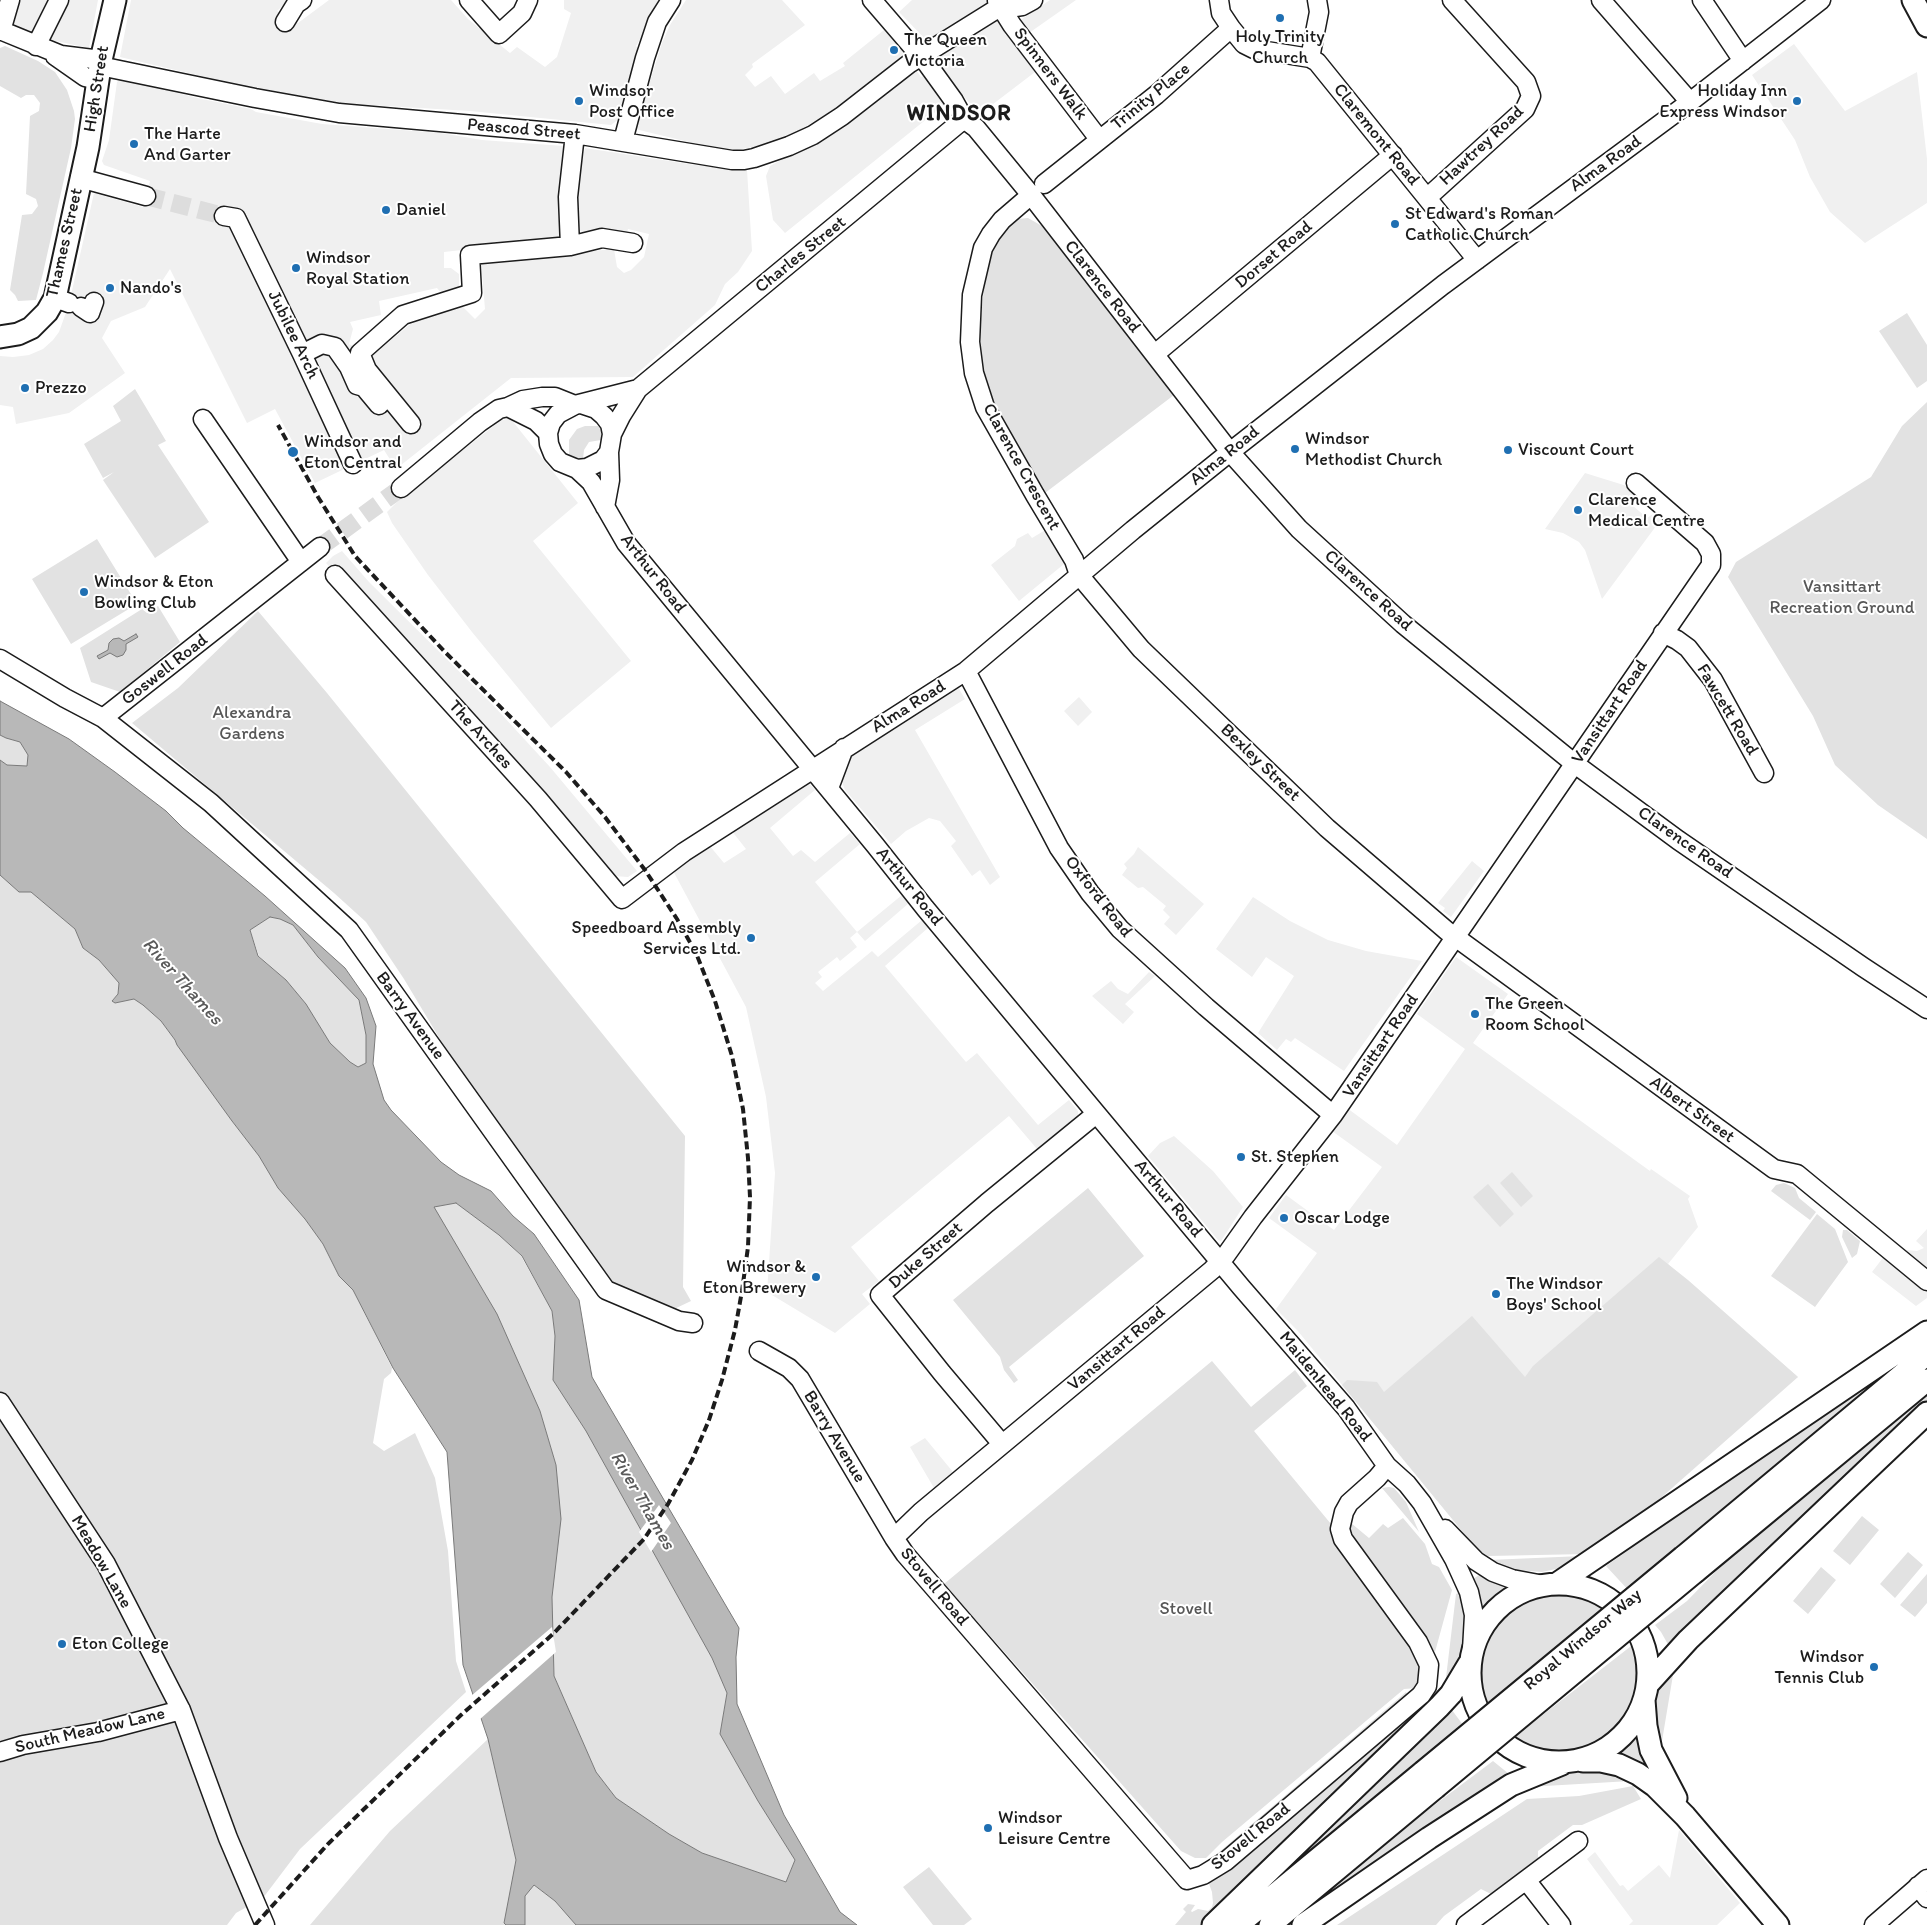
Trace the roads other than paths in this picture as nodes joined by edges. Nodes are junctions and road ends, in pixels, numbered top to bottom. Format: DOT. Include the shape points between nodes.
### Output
graph roads {
  1 [pos="10,0"];
  2 [pos="59,0"];
  3 [pos="115,0"];
  4 [pos="302,0"];
  5 [pos="469,0"];
  6 [pos="528,0"];
  7 [pos="670,0"];
  8 [pos="872,0"];
  9 [pos="1033,0"];
  10 [pos="1219,0"];
  11 [pos="1317,0"];
  12 [pos="1452,0"];
  13 [pos="1601,0"];
  14 [pos="1702,0"];
  15 [pos="1821,0"];
  16 [pos="1913,0"];
  17 [pos="999,4"];
  18 [pos="285,22"];
  19 [pos="1927,26"];
  20 [pos="1231,28"];
  21 [pos="0,31"];
  22 [pos="43,49"];
  23 [pos="921,56"];
  24 [pos="1310,58"];
  25 [pos="1743,61"];
  26 [pos="100,69"];
  27 [pos="1690,102"];
  28 [pos="964,119"];
  29 [pos="576,134"];
  30 [pos="1099,139"];
  31 [pos="623,141"];
  32 [pos="1393,155"];
  33 [pos="80,178"];
  34 [pos="1037,190"];
  35 [pos="146,196"];
  36 [pos="1428,197"];
  37 [pos="224,216"];
  38 [pos="633,243"];
  39 [pos="570,246"];
  40 [pos="1476,260"];
  41 [pos="0,337"];
  42 [pos="302,354"];
  43 [pos="1155,354"];
  44 [pos="363,380"];
  45 [pos="638,390"];
  46 [pos="578,404"];
  47 [pos="508,407"];
  48 [pos="203,419"];
  49 [pos="412,424"];
  50 [pos="548,433"];
  51 [pos="612,434"];
  52 [pos="608,452"];
  53 [pos="1230,452"];
  54 [pos="353,464"];
  55 [pos="577,469"];
  56 [pos="1636,483"];
  57 [pos="401,488"];
  58 [pos="605,507"];
  59 [pos="320,547"];
  60 [pos="301,562"];
  61 [pos="335,575"];
  62 [pos="1079,576"];
  63 [pos="1663,634"];
  64 [pos="0,660"];
  65 [pos="966,671"];
  66 [pos="103,718"];
  67 [pos="795,747"];
  68 [pos="840,751"];
  69 [pos="1575,764"];
  70 [pos="813,769"];
  71 [pos="1764,773"];
  72 [pos="829,788"];
  73 [pos="622,899"];
  74 [pos="1454,938"];
  75 [pos="1927,1009"];
  76 [pos="1096,1114"];
  77 [pos="1333,1115"];
  78 [pos="1221,1262"];
  79 [pos="1927,1281"];
  80 [pos="693,1323"];
  81 [pos="1927,1332"];
  82 [pos="759,1351"];
  83 [pos="1927,1354"];
  84 [pos="1927,1380"];
  85 [pos="0,1402"];
  86 [pos="1924,1422"];
  87 [pos="1002,1444"];
  88 [pos="1387,1466"];
  89 [pos="1429,1512"];
  90 [pos="894,1538"];
  91 [pos="1689,1564"];
  92 [pos="1551,1584"];
  93 [pos="1471,1656"];
  94 [pos="1646,1692"];
  95 [pos="180,1710"];
  96 [pos="0,1752"];
  97 [pos="1571,1761"];
  98 [pos="1429,1780"];
  99 [pos="1686,1816"];
  100 [pos="1578,1841"];
  101 [pos="1526,1880"];
  102 [pos="1924,1888"];
  103 [pos="265,1925"];
  104 [pos="1213,1925"];
  105 [pos="1238,1925"];
  106 [pos="1270,1925"];
  107 [pos="1303,1925"];
  108 [pos="1466,1925"];
  109 [pos="1562,1925"];
  110 [pos="1778,1925"];
  111 [pos="1874,1925"];
  1 -- 21 [label="street"];
  2 -- 22 [label="street"];
  3 -- 26 [label="main road, High Street"];
  4 -- 18 [label="street"];
  5 -- 6 [label="street" via="499,34 522,13"];
  7 -- 31 [label="street" via="648,49"];
  8 -- 23 [label="street, Clarence Road"];
  9 -- 17 [label="street, Peascod Street" via="1022,6"];
  10 -- 20 [label="street" via="1221,13"];
  11 -- 24 [label="street" via="1319,12"];
  12 -- 36 [label="street, Hawtrey Road" via="1526,82 1531,96 1525,109"];
  13 -- 27 [label="street"];
  14 -- 25 [label="street"];
  15 -- 25 [label="street, Alma Road"];
  16 -- 19 [label="main road"];
  17 -- 23 [label="street, Peascod Street" via="995,10"];
  17 -- 30 [label="street, Spinners Walk"];
  20 -- 24 [label="street" via="1244,44 1254,49"];
  20 -- 30 [label="street, Trinity Place" via="1156,95"];
  21 -- 22 [label="street, Peascod Street"];
  22 -- 26 [label="street, Peascod Street"];
  23 -- 28 [label="street, Clarence Road"];
  23 -- 31 [label="street, Peascod Street" via="813,135 754,158 732,160"];
  24 -- 32 [label="street, Claremont Road" via="1317,62"];
  25 -- 27 [label="street, Alma Road"];
  26 -- 29 [label="street, Peascod Street" via="339,113"];
  26 -- 33 [label="main road, High Street"];
  27 -- 40 [label="street, Alma Road"];
  28 -- 34 [label="street, Clarence Road"];
  28 -- 45 [label="street, Charles Street"];
  29 -- 31 [label="street, Peascod Street"];
  29 -- 39 [label="street" via="568,197"];
  30 -- 34 [label="street, Trinity Place"];
  32 -- 36 [label="street, Claremont Road"];
  32 -- 43 [label="street, Dorset Road"];
  33 -- 35 [label="street"];
  33 -- 41 [label="main road, Thames Street" via="75,302 47,312 31,328"];
  34 -- 43 [label="street, Clarence Road"];
  34 -- 62 [label="street, Clarence Crescent" via="1002,220 983,248 972,295 970,342 974,373 985,407 1074,560"];
  36 -- 40 [label="street, Claremont Road"];
  37 -- 42 [label="street, Jubilee Arch" via="236,218"];
  38 -- 39 [label="street" via="602,238"];
  39 -- 44 [label="street" via="470,255 472,293 403,315 360,353"];
  40 -- 53 [label="street, Alma Road"];
  42 -- 44 [label="street" via="322,344 335,348"];
  42 -- 54 [label="street, Jubilee Arch"];
  43 -- 53 [label="street, Clarence Road"];
  44 -- 49 [label="street"];
  45 -- 46 [label="street, Charles Street"];
  45 -- 51 [label="street, Charles Street"];
  46 -- 47 [label="street" via="542,397"];
  46 -- 50 [label="street, Charles Street" via="558,414"];
  46 -- 51 [label="street" via="596,409 604,416"];
  47 -- 50 [label="street" via="536,422"];
  47 -- 57 [label="street" via="480,422"];
  48 -- 60 [label="street"];
  50 -- 55 [label="street" via="553,454 560,462"];
  51 -- 52 [label="street, Charles Street"];
  52 -- 55 [label="street" via="595,465"];
  52 -- 58 [label="street" via="610,480"];
  53 -- 62 [label="street, Alma Road"];
  53 -- 69 [label="street, Clarence Road" via="1299,529 1396,618"];
  55 -- 58 [label="street, Arthur Road" via="591,482"];
  56 -- 63 [label="street, Vansittart Road" via="1705,544 1711,554 1711,565"];
  58 -- 67 [label="street, Arthur Road" via="626,542"];
  59 -- 60 [label="street, Goswell Road"];
  60 -- 66 [label="street, Goswell Road"];
  61 -- 73 [label="street, The Arches" via="538,799"];
  62 -- 65 [label="street, Alma Road"];
  62 -- 74 [label="street, Bexley Street" via="1141,649 1327,828"];
  63 -- 69 [label="street, Vansittart Road"];
  63 -- 71 [label="street, Fawcett Road" via="1688,648 1713,680"];
  64 -- 66 [label="street"];
  65 -- 68 [label="street, Alma Road"];
  65 -- 77 [label="street, Oxford Road" via="1060,848 1090,893 1120,929"];
  66 -- 80 [label="street, Barry Avenue" via="211,803 349,930 606,1290 679,1321"];
  67 -- 68 [label="street"];
  67 -- 70 [label="street, Arthur Road"];
  68 -- 70 [label="street, Alma Road"];
  68 -- 72 [label="street"];
  69 -- 74 [label="street, Vansittart Road"];
  69 -- 75 [label="street, Clarence Road" via="1678,840"];
  70 -- 72 [label="street, Arthur Road"];
  70 -- 73 [label="street, Alma Road" via="684,852"];
  72 -- 76 [label="street, Arthur Road"];
  74 -- 77 [label="street, Vansittart Road"];
  74 -- 79 [label="street, Albert Street" via="1774,1169 1797,1174"];
  76 -- 78 [label="street, Arthur Road"];
  76 -- 87 [label="street, Duke Street" via="880,1295"];
  77 -- 78 [label="street, Vansittart Road"];
  78 -- 87 [label="street, Vansittart Road"];
  78 -- 88 [label="street, Maidenhead Road" via="1346,1408"];
  81 -- 92 [label="main road"];
  82 -- 90 [label="street, Barry Avenue" via="789,1368 800,1380"];
  83 -- 91 [label="main road, Royal Windsor Way"];
  84 -- 91 [label="main road, Royal Windsor Way"];
  85 -- 95 [label="street, Meadow Lane" via="106,1564"];
  86 -- 94 [label="main road" via="1688,1640 1666,1662"];
  87 -- 90 [label="street, Vansittart Road"];
  88 -- 89 [label="street, Maidenhead Road"];
  88 -- 90 [label="street, Stovell Road" via="1349,1503 1340,1529 1418,1642 1429,1665 1427,1686 1421,1695 1226,1861 1203,1875 1187,1880 954,1612"];
  89 -- 92 [label="street, Maidenhead Road" via="1485,1567 1512,1580"];
  89 -- 93 [label="street, Maidenhead Road" via="1469,1592 1474,1615"];
  91 -- 98 [label="main road, Royal Windsor Way, bridge"];
  92 -- 93 [label="main road" via="1520,1592 1499,1606 1484,1623"];
  92 -- 94 [label="main road" via="1575,1585 1599,1593 1624,1611 1642,1640 1648,1667"];
  93 -- 97 [label="main road" via="1472,1696 1490,1730 1522,1754 1545,1761"];
  93 -- 104 [label="main road" via="1461,1680 1439,1707"];
  94 -- 97 [label="main road" via="1636,1719 1618,1740 1597,1754"];
  94 -- 99 [label="main road" via="1646,1726 1651,1750"];
  95 -- 96 [label="street, South Meadow Lane" via="98,1732"];
  95 -- 103 [label="street, Meadow Lane"];
  97 -- 99 [label="main road" via="1601,1761 1628,1769 1655,1786"];
  97 -- 107 [label="main road" via="1511,1785"];
  98 -- 105 [label="main road, Royal Windsor Way"];
  98 -- 106 [label="main road, Royal Windsor Way"];
  99 -- 110 [label="main road"];
  100 -- 101 [label="street"];
  101 -- 108 [label="street"];
  101 -- 109 [label="street"];
  102 -- 111 [label="street"];
}
